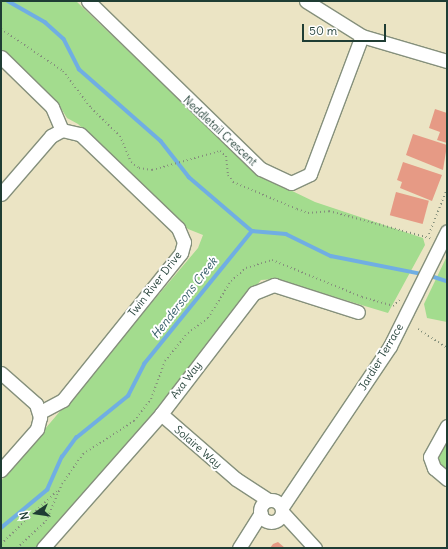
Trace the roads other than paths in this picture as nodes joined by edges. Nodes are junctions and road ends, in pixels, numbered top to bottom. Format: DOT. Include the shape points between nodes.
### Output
graph roads {
  1 [pos="88,1"];
  2 [pos="306,1"];
  3 [pos="362,36"];
  4 [pos="1,57"];
  5 [pos="447,62"];
  6 [pos="62,130"];
  7 [pos="1,194"];
  8 [pos="447,231"];
  9 [pos="358,312"];
  10 [pos="1,373"];
  11 [pos="40,412"];
  12 [pos="161,414"];
  13 [pos="447,426"];
  14 [pos="1,470"];
  15 [pos="301,475"];
  16 [pos="447,479"];
  17 [pos="265,505"];
  18 [pos="278,515"];
  19 [pos="241,545"];
  20 [pos="311,545"];
  21 [pos="43,548"];
  1 -- 3 [label="street, Neddletail Crescent" via="261,169 291,183 310,174"];
  2 -- 3 [label="street"];
  3 -- 5 [label="street"];
  4 -- 6 [label="street" via="52,107"];
  6 -- 7 [label="street" via="51,136"];
  6 -- 11 [label="street, Twin River Drive" via="80,134 178,228 184,242 180,254 63,400"];
  8 -- 15 [label="street, Jardier Terrace" via="420,291 373,374"];
  9 -- 12 [label="street, Axa Way" via="274,284 262,288 218,337"];
  10 -- 11 [label="street" via="33,401"];
  11 -- 14 [label="street" via="37,429"];
  12 -- 17 [label="street, Solaire Way"];
  12 -- 21 [label="street, Axa Way"];
  13 -- 16 [label="street" via="430,458 434,468"];
  15 -- 17 [label="street, Jardier Terrace"];
  15 -- 18 [label="street, Jardier Terrace"];
  17 -- 18 [label="street"];
  17 -- 18 [label="street" via="266,520"];
  17 -- 19 [label="street, Jardier Terrace"];
  18 -- 19 [label="street, Jardier Terrace"];
  18 -- 20 [label="street"];
}
